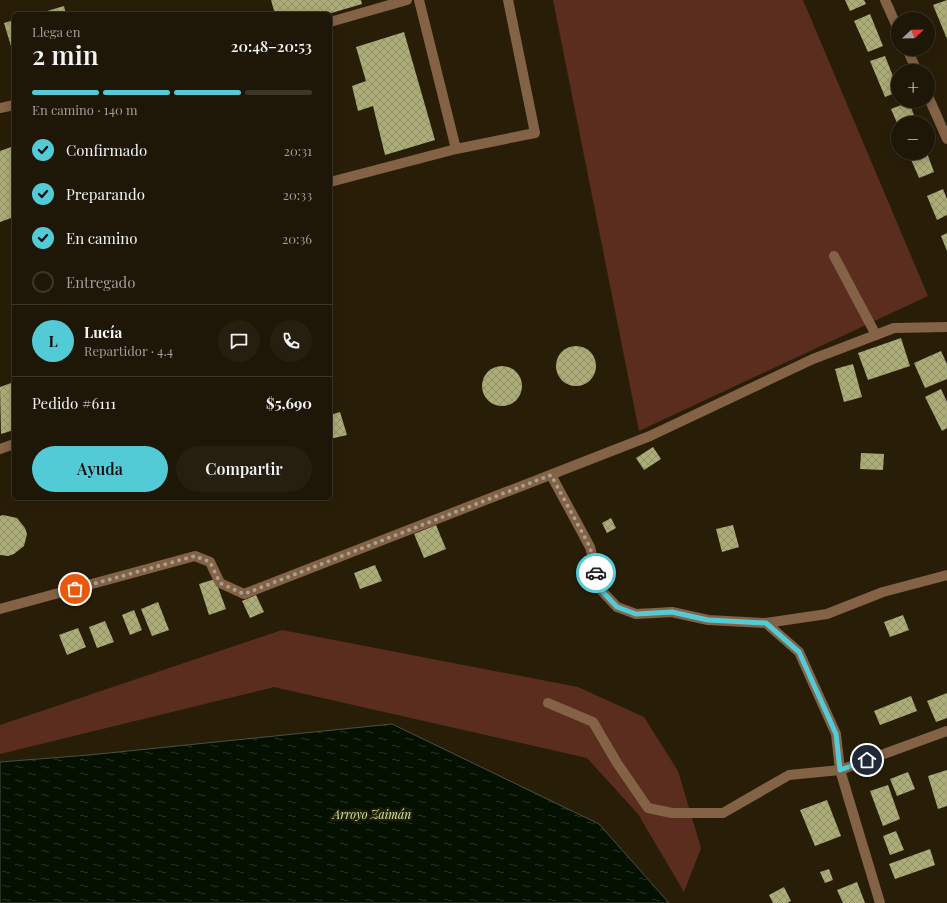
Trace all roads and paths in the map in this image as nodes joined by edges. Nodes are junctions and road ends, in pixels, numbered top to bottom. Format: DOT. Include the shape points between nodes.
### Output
graph roads {
  1 [pos="407,0"];
  2 [pos="419,0"];
  3 [pos="508,0"];
  4 [pos="885,0"];
  5 [pos="891,13"];
  6 [pos="332,21"];
  7 [pos="12,105"];
  8 [pos="0,108"];
  9 [pos="933,108"];
  10 [pos="947,139"];
  11 [pos="456,150"];
  12 [pos="332,181"];
  13 [pos="834,256"];
  14 [pos="947,327"];
  15 [pos="876,335"];
  16 [pos="12,445"];
  17 [pos="0,449"];
  18 [pos="551,475"];
  19 [pos="947,575"];
  20 [pos="0,609"];
  21 [pos="766,623"];
  22 [pos="548,703"];
  23 [pos="947,731"];
  24 [pos="840,770"];
  25 [pos="880,903"];
  1 -- 6 [label="street"];
  2 -- 11 [label="street"];
  3 -- 11 [label="street" via="535,133"];
  4 -- 5 [label="street"];
  7 -- 8 [label="street"];
  9 -- 10 [label="street"];
  11 -- 12 [label="street"];
  13 -- 15 [label="street"];
  14 -- 15 [label="street" via="894,328"];
  15 -- 18 [label="street" via="813,359 650,436"];
  16 -- 17 [label="street"];
  18 -- 20 [label="street" via="244,594 220,583 210,562 195,556"];
  18 -- 21 [label="street" via="590,547 601,590 617,607 636,614 672,612 708,620"];
  19 -- 21 [label="street" via="883,592 827,614"];
  21 -- 24 [label="street" via="799,652 836,734"];
  22 -- 24 [label="street" via="593,722 648,808 672,812 723,813 789,775"];
  23 -- 24 [label="street"];
  24 -- 25 [label="street"];
}
